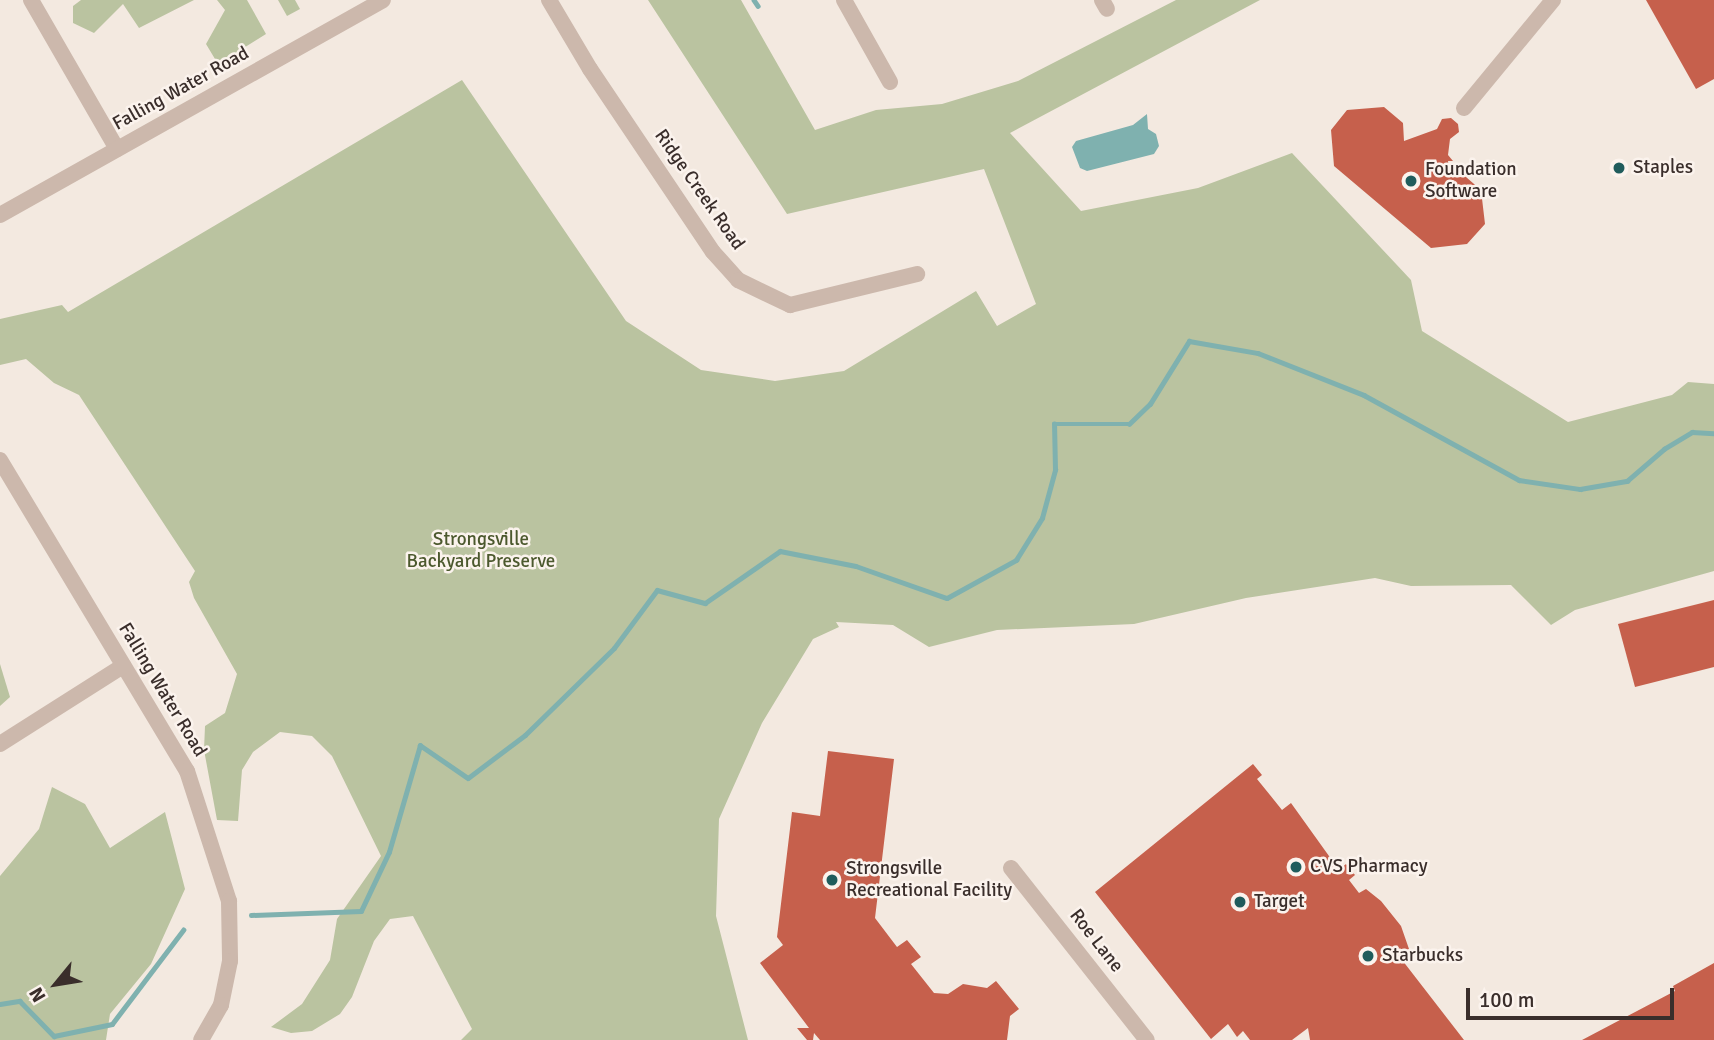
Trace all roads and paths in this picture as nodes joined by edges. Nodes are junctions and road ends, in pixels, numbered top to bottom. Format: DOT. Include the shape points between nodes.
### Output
graph roads {
  1 [pos="31,0"];
  2 [pos="383,0"];
  3 [pos="549,0"];
  4 [pos="844,0"];
  5 [pos="1553,0"];
  6 [pos="890,82"];
  7 [pos="1464,107"];
  8 [pos="117,149"];
  9 [pos="0,215"];
  10 [pos="917,274"];
  11 [pos="0,460"];
  12 [pos="123,666"];
  13 [pos="0,744"];
  14 [pos="1011,868"];
  15 [pos="201,1040"];
  16 [pos="1147,1040"];
  1 -- 8 [label="street"];
  2 -- 8 [label="street, Falling Water Road"];
  3 -- 10 [label="street, Ridge Creek Road" via="636,138 713,252 738,280 790,305"];
  4 -- 6 [label="street"];
  5 -- 7 [label="street"];
  8 -- 9 [label="street, Falling Water Road"];
  11 -- 12 [label="street, Falling Water Road"];
  12 -- 13 [label="street"];
  12 -- 15 [label="street, Falling Water Road" via="187,771 229,901 230,961 221,1005"];
  14 -- 16 [label="street, Roe Lane"];
}
